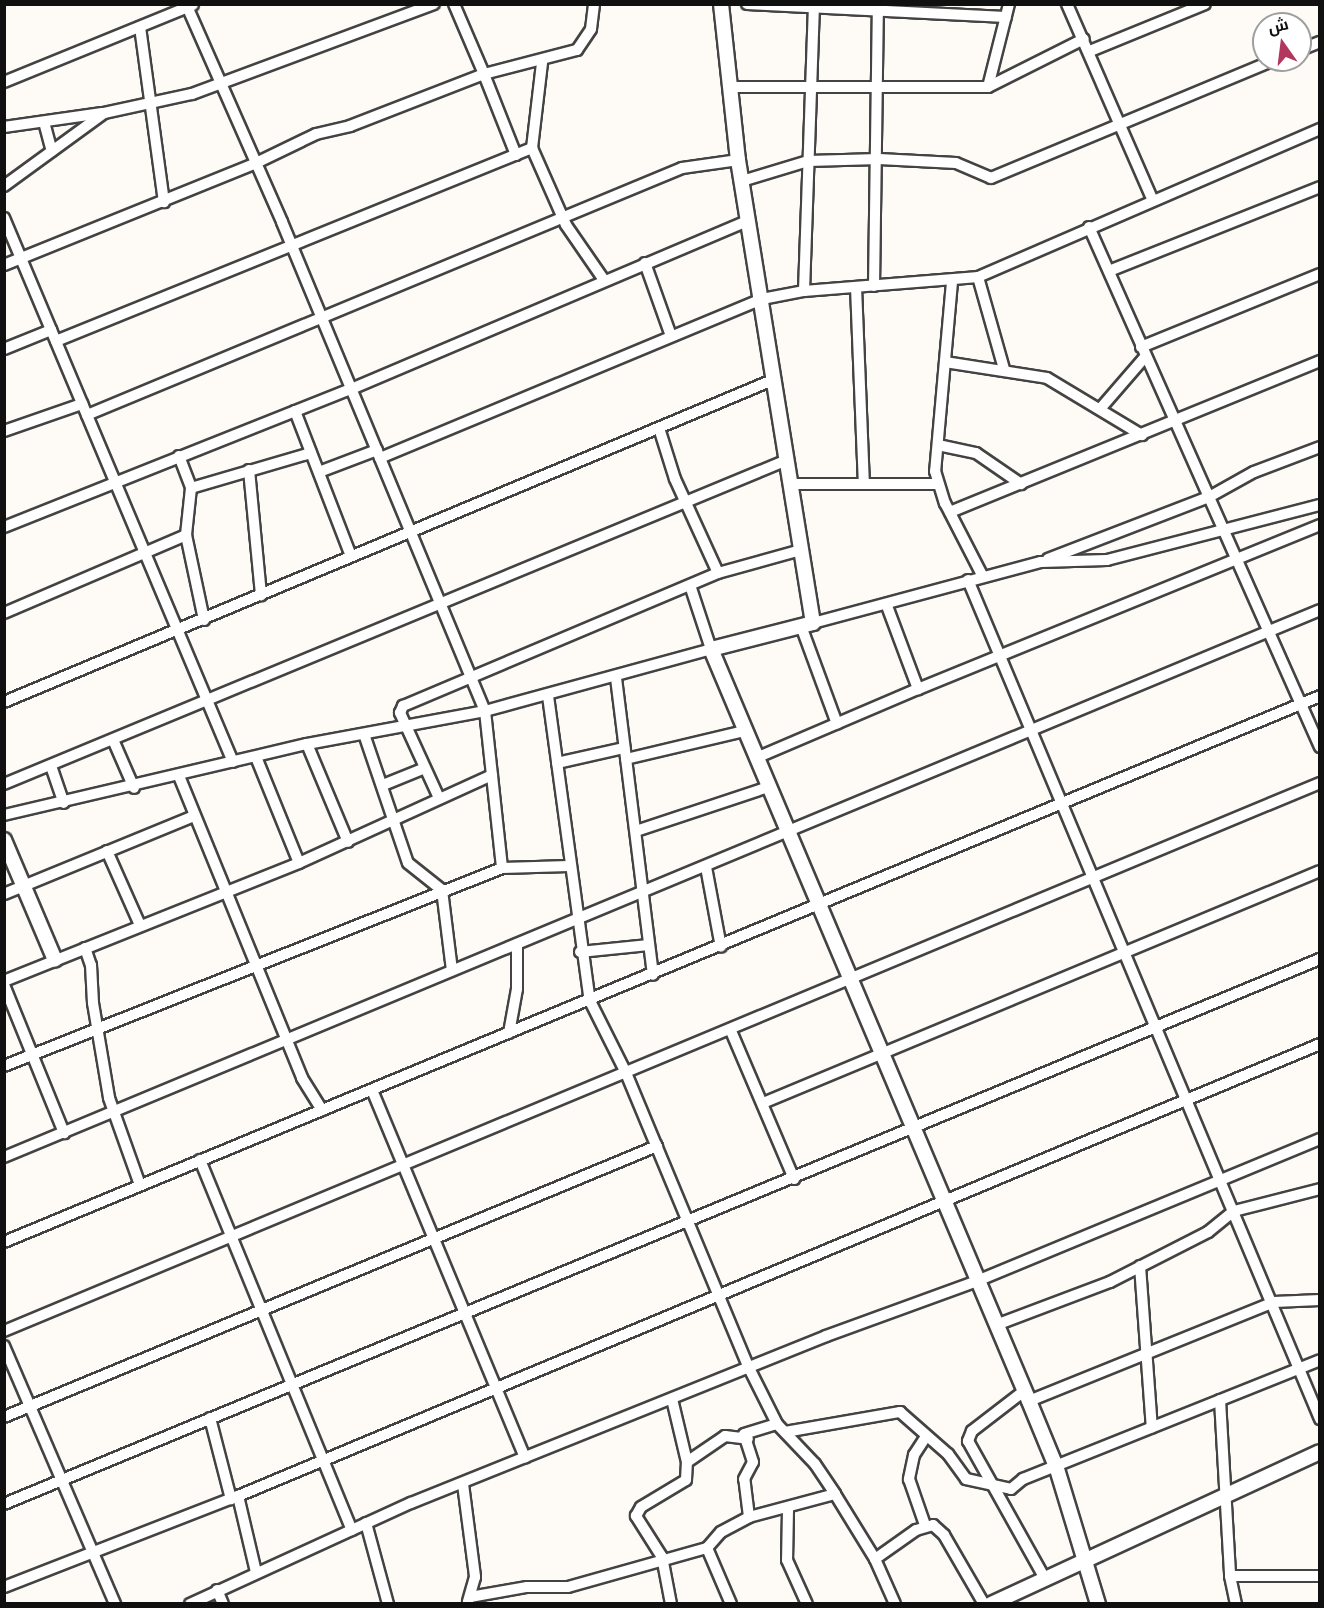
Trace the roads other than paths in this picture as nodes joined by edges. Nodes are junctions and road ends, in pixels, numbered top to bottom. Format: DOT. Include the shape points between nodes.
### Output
graph roads {
  1 [pos="434,4"];
  2 [pos="454,4"];
  3 [pos="594,4"];
  4 [pos="721,4"];
  5 [pos="747,4"];
  6 [pos="1009,4"];
  7 [pos="1067,4"];
  8 [pos="1205,4"];
  9 [pos="189,5"];
  10 [pos="814,6"];
  11 [pos="878,8"];
  12 [pos="1006,18"];
  13 [pos="140,27"];
  14 [pos="1084,39"];
  15 [pos="1090,51"];
  16 [pos="542,63"];
  17 [pos="1252,69"];
  18 [pos="484,74"];
  19 [pos="4,82"];
  20 [pos="220,85"];
  21 [pos="811,85"];
  22 [pos="878,85"];
  23 [pos="729,87"];
  24 [pos="988,87"];
  25 [pos="154,104"];
  26 [pos="104,113"];
  27 [pos="44,122"];
  28 [pos="1120,124"];
  29 [pos="4,128"];
  30 [pos="1317,130"];
  31 [pos="1320,142"];
  32 [pos="532,148"];
  33 [pos="52,151"];
  34 [pos="516,155"];
  35 [pos="879,159"];
  36 [pos="738,160"];
  37 [pos="808,161"];
  38 [pos="254,165"];
  39 [pos="742,181"];
  40 [pos="4,186"];
  41 [pos="1320,187"];
  42 [pos="1152,200"];
  43 [pos="164,202"];
  44 [pos="4,218"];
  45 [pos="563,219"];
  46 [pos="748,221"];
  47 [pos="1089,227"];
  48 [pos="291,246"];
  49 [pos="20,258"];
  50 [pos="645,263"];
  51 [pos="4,265"];
  52 [pos="1109,272"];
  53 [pos="1320,274"];
  54 [pos="978,277"];
  55 [pos="604,280"];
  56 [pos="952,282"];
  57 [pos="874,286"];
  58 [pos="856,287"];
  59 [pos="804,291"];
  60 [pos="762,299"];
  61 [pos="320,316"];
  62 [pos="51,330"];
  63 [pos="671,336"];
  64 [pos="56,341"];
  65 [pos="4,350"];
  66 [pos="1143,352"];
  67 [pos="1320,361"];
  68 [pos="945,362"];
  69 [pos="1004,369"];
  70 [pos="775,379"];
  71 [pos="349,390"];
  72 [pos="82,404"];
  73 [pos="1100,409"];
  74 [pos="295,411"];
  75 [pos="87,415"];
  76 [pos="1174,421"];
  77 [pos="659,428"];
  78 [pos="4,431"];
  79 [pos="1142,435"];
  80 [pos="938,445"];
  81 [pos="1320,447"];
  82 [pos="311,453"];
  83 [pos="379,454"];
  84 [pos="179,456"];
  85 [pos="787,460"];
  86 [pos="249,470"];
  87 [pos="319,472"];
  88 [pos="114,481"];
  89 [pos="864,482"];
  90 [pos="791,484"];
  91 [pos="937,484"];
  92 [pos="1021,484"];
  93 [pos="191,488"];
  94 [pos="1209,497"];
  95 [pos="685,502"];
  96 [pos="1320,505"];
  97 [pos="950,512"];
  98 [pos="1320,525"];
  99 [pos="4,527"];
  100 [pos="412,532"];
  101 [pos="1224,532"];
  102 [pos="186,535"];
  103 [pos="801,550"];
  104 [pos="145,553"];
  105 [pos="351,556"];
  106 [pos="1237,558"];
  107 [pos="1041,562"];
  108 [pos="718,573"];
  109 [pos="983,577"];
  110 [pos="968,580"];
  111 [pos="690,585"];
  112 [pos="261,596"];
  113 [pos="442,606"];
  114 [pos="887,606"];
  115 [pos="1320,610"];
  116 [pos="4,613"];
  117 [pos="204,620"];
  118 [pos="807,624"];
  119 [pos="178,631"];
  120 [pos="1271,631"];
  121 [pos="711,649"];
  122 [pos="1000,657"];
  123 [pos="471,676"];
  124 [pos="616,678"];
  125 [pos="918,690"];
  126 [pos="548,696"];
  127 [pos="1320,696"];
  128 [pos="4,702"];
  129 [pos="208,704"];
  130 [pos="1301,704"];
  131 [pos="485,711"];
  132 [pos="837,723"];
  133 [pos="405,725"];
  134 [pos="1030,729"];
  135 [pos="744,731"];
  136 [pos="364,734"];
  137 [pos="114,742"];
  138 [pos="307,744"];
  139 [pos="1320,747"];
  140 [pos="625,753"];
  141 [pos="256,757"];
  142 [pos="756,758"];
  143 [pos="233,762"];
  144 [pos="557,763"];
  145 [pos="51,766"];
  146 [pos="425,768"];
  147 [pos="492,775"];
  148 [pos="179,776"];
  149 [pos="1320,783"];
  150 [pos="4,784"];
  151 [pos="383,785"];
  152 [pos="768,787"];
  153 [pos="134,788"];
  154 [pos="439,798"];
  155 [pos="64,803"];
  156 [pos="1060,804"];
  157 [pos="4,815"];
  158 [pos="194,816"];
  159 [pos="395,821"];
  160 [pos="636,831"];
  161 [pos="786,832"];
  162 [pos="4,840"];
  163 [pos="348,842"];
  164 [pos="107,851"];
  165 [pos="299,863"];
  166 [pos="569,866"];
  167 [pos="706,867"];
  168 [pos="502,868"];
  169 [pos="1320,871"];
  170 [pos="1093,878"];
  171 [pos="24,886"];
  172 [pos="442,890"];
  173 [pos="225,892"];
  174 [pos="4,894"];
  175 [pos="643,894"];
  176 [pos="820,907"];
  177 [pos="577,921"];
  178 [pos="140,925"];
  179 [pos="517,944"];
  180 [pos="649,945"];
  181 [pos="722,947"];
  182 [pos="85,948"];
  183 [pos="580,952"];
  184 [pos="1123,954"];
  185 [pos="1320,959"];
  186 [pos="55,960"];
  187 [pos="255,965"];
  188 [pos="452,970"];
  189 [pos="652,975"];
  190 [pos="850,979"];
  191 [pos="4,983"];
  192 [pos="590,1001"];
  193 [pos="1154,1027"];
  194 [pos="98,1030"];
  195 [pos="730,1031"];
  196 [pos="509,1033"];
  197 [pos="285,1039"];
  198 [pos="1320,1044"];
  199 [pos="33,1055"];
  200 [pos="881,1056"];
  201 [pos="4,1066"];
  202 [pos="626,1073"];
  203 [pos="372,1090"];
  204 [pos="1184,1100"];
  205 [pos="763,1103"];
  206 [pos="322,1110"];
  207 [pos="113,1112"];
  208 [pos="912,1130"];
  209 [pos="64,1133"];
  210 [pos="1320,1138"];
  211 [pos="657,1146"];
  212 [pos="4,1157"];
  213 [pos="200,1160"];
  214 [pos="403,1166"];
  215 [pos="794,1179"];
  216 [pos="1220,1180"];
  217 [pos="141,1185"];
  218 [pos="1320,1190"];
  219 [pos="944,1200"];
  220 [pos="1234,1211"];
  221 [pos="688,1223"];
  222 [pos="231,1238"];
  223 [pos="434,1240"];
  224 [pos="4,1242"];
  225 [pos="1140,1266"];
  226 [pos="977,1281"];
  227 [pos="718,1294"];
  228 [pos="1320,1300"];
  229 [pos="1274,1302"];
  230 [pos="265,1311"];
  231 [pos="466,1316"];
  232 [pos="996,1325"];
  233 [pos="4,1331"];
  234 [pos="4,1346"];
  235 [pos="1145,1354"];
  236 [pos="1320,1360"];
  237 [pos="749,1368"];
  238 [pos="1300,1368"];
  239 [pos="293,1383"];
  240 [pos="494,1388"];
  241 [pos="1027,1396"];
  242 [pos="672,1399"];
  243 [pos="1220,1400"];
  244 [pos="30,1406"];
  245 [pos="4,1417"];
  246 [pos="210,1418"];
  247 [pos="1320,1419"];
  248 [pos="781,1428"];
  249 [pos="1152,1428"];
  250 [pos="925,1438"];
  251 [pos="748,1439"];
  252 [pos="1320,1452"];
  253 [pos="525,1457"];
  254 [pos="324,1460"];
  255 [pos="687,1462"];
  256 [pos="1057,1469"];
  257 [pos="62,1480"];
  258 [pos="463,1484"];
  259 [pos="993,1488"];
  260 [pos="835,1494"];
  261 [pos="1229,1494"];
  262 [pos="235,1498"];
  263 [pos="4,1504"];
  264 [pos="788,1510"];
  265 [pos="749,1517"];
  266 [pos="366,1524"];
  267 [pos="925,1525"];
  268 [pos="352,1530"];
  269 [pos="708,1548"];
  270 [pos="91,1551"];
  271 [pos="662,1557"];
  272 [pos="875,1558"];
  273 [pos="1085,1561"];
  274 [pos="256,1572"];
  275 [pos="1230,1576"];
  276 [pos="1320,1576"];
  277 [pos="1045,1579"];
  278 [pos="4,1587"];
  279 [pos="216,1590"];
  280 [pos="469,1600"];
  281 [pos="115,1604"];
  282 [pos="190,1604"];
  283 [pos="223,1604"];
  284 [pos="388,1604"];
  285 [pos="671,1604"];
  286 [pos="731,1604"];
  287 [pos="807,1604"];
  288 [pos="895,1604"];
  289 [pos="984,1604"];
  290 [pos="991,1604"];
  291 [pos="1098,1604"];
  292 [pos="1236,1604"];
  1 -- 20 [label="street"];
  2 -- 18 [label="street"];
  3 -- 16 [label="street" via="586,42 577,50"];
  4 -- 23 [label="street"];
  5 -- 10 [label="street"];
  6 -- 12 [label="street"];
  7 -- 14 [label="street"];
  8 -- 15 [label="street"];
  9 -- 13 [label="street"];
  9 -- 20 [label="street"];
  10 -- 11 [label="street"];
  10 -- 21 [label="street"];
  11 -- 12 [label="street"];
  11 -- 22 [label="street"];
  12 -- 24 [label="street"];
  13 -- 19 [label="street"];
  13 -- 25 [label="street"];
  14 -- 15 [label="street"];
  14 -- 24 [label="street"];
  15 -- 28 [label="street"];
  16 -- 18 [label="street"];
  16 -- 32 [label="street"];
  17 -- 28 [label="street"];
  18 -- 34 [label="street"];
  18 -- 38 [label="street" via="350,126 316,134"];
  20 -- 25 [label="street"];
  20 -- 38 [label="street"];
  21 -- 22 [label="street"];
  21 -- 23 [label="street"];
  21 -- 37 [label="street"];
  22 -- 24 [label="street"];
  22 -- 35 [label="street"];
  23 -- 36 [label="street"];
  25 -- 26 [label="street"];
  25 -- 43 [label="street"];
  26 -- 27 [label="street"];
  26 -- 33 [label="street"];
  27 -- 29 [label="street"];
  27 -- 33 [label="street"];
  28 -- 35 [label="street" via="991,178 956,162"];
  28 -- 42 [label="street"];
  30 -- 31 [label="street"];
  30 -- 42 [label="street"];
  32 -- 34 [label="street"];
  32 -- 45 [label="street"];
  33 -- 40 [label="street"];
  34 -- 48 [label="street"];
  35 -- 37 [label="street"];
  35 -- 57 [label="street"];
  36 -- 39 [label="street"];
  36 -- 45 [label="street" via="682,168"];
  37 -- 39 [label="street"];
  37 -- 59 [label="street"];
  38 -- 43 [label="street"];
  38 -- 48 [label="street"];
  39 -- 46 [label="street"];
  41 -- 52 [label="street"];
  42 -- 47 [label="street"];
  43 -- 49 [label="street"];
  44 -- 49 [label="street"];
  45 -- 55 [label="street"];
  45 -- 61 [label="street"];
  46 -- 50 [label="street"];
  46 -- 60 [label="street"];
  47 -- 52 [label="street"];
  47 -- 54 [label="street"];
  48 -- 61 [label="street"];
  48 -- 64 [label="street"];
  49 -- 51 [label="street"];
  49 -- 62 [label="street"];
  50 -- 55 [label="street"];
  50 -- 63 [label="street"];
  52 -- 66 [label="street"];
  53 -- 66 [label="street"];
  54 -- 56 [label="street"];
  54 -- 69 [label="street"];
  55 -- 71 [label="street"];
  56 -- 57 [label="street"];
  56 -- 68 [label="street"];
  57 -- 58 [label="street"];
  58 -- 59 [label="street"];
  58 -- 89 [label="street"];
  59 -- 60 [label="street"];
  60 -- 63 [label="street"];
  60 -- 70 [label="street"];
  61 -- 71 [label="street"];
  61 -- 75 [label="street"];
  62 -- 64 [label="street"];
  62 -- 65 [label="street"];
  63 -- 83 [label="street"];
  64 -- 72 [label="street"];
  66 -- 73 [label="street"];
  66 -- 76 [label="street"];
  67 -- 76 [label="street"];
  68 -- 69 [label="street"];
  68 -- 80 [label="street"];
  69 -- 73 [label="street" via="1047,378"];
  70 -- 77 [label="street"];
  70 -- 85 [label="street"];
  71 -- 74 [label="street"];
  71 -- 83 [label="street"];
  72 -- 75 [label="street"];
  72 -- 78 [label="street"];
  73 -- 79 [label="street"];
  74 -- 82 [label="street"];
  74 -- 84 [label="street"];
  75 -- 88 [label="street"];
  76 -- 79 [label="street"];
  76 -- 94 [label="street"];
  77 -- 95 [label="street"];
  77 -- 100 [label="street"];
  79 -- 92 [label="street"];
  80 -- 91 [label="street"];
  80 -- 92 [label="street" via="976,453"];
  81 -- 94 [label="street" via="1254,472"];
  82 -- 86 [label="street"];
  82 -- 87 [label="street"];
  83 -- 87 [label="street"];
  83 -- 100 [label="street"];
  84 -- 88 [label="street"];
  84 -- 93 [label="street"];
  85 -- 90 [label="street"];
  85 -- 95 [label="street"];
  86 -- 93 [label="street"];
  86 -- 112 [label="street"];
  87 -- 105 [label="street"];
  88 -- 99 [label="street"];
  88 -- 104 [label="street"];
  89 -- 90 [label="street"];
  89 -- 91 [label="street"];
  90 -- 103 [label="street"];
  91 -- 97 [label="street"];
  92 -- 97 [label="street"];
  93 -- 102 [label="street"];
  94 -- 101 [label="street"];
  94 -- 107 [label="street"];
  95 -- 108 [label="street"];
  95 -- 113 [label="street"];
  96 -- 101 [label="street"];
  97 -- 109 [label="street"];
  98 -- 106 [label="street"];
  100 -- 105 [label="street"];
  100 -- 113 [label="street"];
  101 -- 106 [label="street"];
  101 -- 107 [label="street" via="1107,560"];
  102 -- 104 [label="street"];
  102 -- 117 [label="street"];
  103 -- 108 [label="street"];
  103 -- 118 [label="street"];
  104 -- 116 [label="street"];
  104 -- 119 [label="street"];
  105 -- 112 [label="street"];
  106 -- 120 [label="street"];
  106 -- 122 [label="street"];
  107 -- 109 [label="street"];
  108 -- 111 [label="street"];
  109 -- 110 [label="street"];
  110 -- 114 [label="street"];
  110 -- 122 [label="street"];
  111 -- 121 [label="street"];
  111 -- 123 [label="street"];
  112 -- 117 [label="street"];
  113 -- 123 [label="street"];
  113 -- 129 [label="street"];
  114 -- 118 [label="street"];
  114 -- 125 [label="street"];
  115 -- 120 [label="street"];
  117 -- 119 [label="street"];
  118 -- 121 [label="street"];
  118 -- 132 [label="street"];
  119 -- 128 [label="street"];
  119 -- 129 [label="street"];
  120 -- 130 [label="street"];
  120 -- 134 [label="street"];
  121 -- 124 [label="street"];
  121 -- 135 [label="street"];
  122 -- 125 [label="street"];
  122 -- 134 [label="street"];
  123 -- 131 [label="street"];
  123 -- 133 [label="street" via="403,706 400,713"];
  124 -- 126 [label="street"];
  124 -- 140 [label="street"];
  125 -- 132 [label="street"];
  126 -- 131 [label="street"];
  126 -- 144 [label="street"];
  127 -- 130 [label="street"];
  129 -- 137 [label="street"];
  129 -- 143 [label="street"];
  130 -- 139 [label="street"];
  130 -- 156 [label="street"];
  131 -- 133 [label="street"];
  131 -- 147 [label="street"];
  132 -- 142 [label="street"];
  133 -- 136 [label="street"];
  133 -- 146 [label="street"];
  134 -- 156 [label="street"];
  134 -- 161 [label="street"];
  135 -- 140 [label="street"];
  135 -- 142 [label="street"];
  136 -- 138 [label="street"];
  136 -- 151 [label="street"];
  137 -- 145 [label="street"];
  137 -- 153 [label="street"];
  138 -- 141 [label="street"];
  138 -- 163 [label="street"];
  140 -- 144 [label="street"];
  140 -- 160 [label="street"];
  141 -- 143 [label="street"];
  141 -- 165 [label="street"];
  142 -- 152 [label="street"];
  143 -- 148 [label="street"];
  144 -- 166 [label="street"];
  145 -- 150 [label="street"];
  145 -- 155 [label="street"];
  146 -- 151 [label="street"];
  146 -- 154 [label="street"];
  147 -- 154 [label="street"];
  147 -- 168 [label="street"];
  148 -- 153 [label="street"];
  148 -- 158 [label="street"];
  149 -- 170 [label="street"];
  151 -- 159 [label="street"];
  152 -- 160 [label="street"];
  152 -- 161 [label="street"];
  153 -- 155 [label="street"];
  154 -- 159 [label="street"];
  155 -- 157 [label="street"];
  156 -- 170 [label="street"];
  156 -- 176 [label="street"];
  158 -- 164 [label="street"];
  158 -- 173 [label="street"];
  159 -- 163 [label="street"];
  159 -- 172 [label="street" via="408,863"];
  160 -- 175 [label="street"];
  161 -- 167 [label="street"];
  161 -- 176 [label="street"];
  162 -- 171 [label="street"];
  163 -- 165 [label="street"];
  164 -- 171 [label="street"];
  164 -- 178 [label="street"];
  165 -- 173 [label="street"];
  166 -- 168 [label="street"];
  166 -- 177 [label="street"];
  167 -- 175 [label="street"];
  167 -- 181 [label="street"];
  168 -- 172 [label="street"];
  169 -- 184 [label="street"];
  170 -- 184 [label="street"];
  170 -- 190 [label="street"];
  171 -- 174 [label="street"];
  171 -- 186 [label="street"];
  172 -- 187 [label="street"];
  172 -- 188 [label="street"];
  173 -- 178 [label="street"];
  173 -- 187 [label="street"];
  175 -- 177 [label="street"];
  175 -- 180 [label="street"];
  176 -- 181 [label="street"];
  176 -- 190 [label="street"];
  177 -- 179 [label="street"];
  177 -- 183 [label="street"];
  178 -- 182 [label="street"];
  179 -- 188 [label="street"];
  179 -- 196 [label="street" via="517,989"];
  180 -- 183 [label="street"];
  180 -- 189 [label="street"];
  181 -- 189 [label="street"];
  182 -- 186 [label="street"];
  182 -- 194 [label="street" via="92,964"];
  183 -- 192 [label="street"];
  184 -- 193 [label="street"];
  184 -- 200 [label="street"];
  185 -- 193 [label="street"];
  186 -- 191 [label="street"];
  187 -- 194 [label="street"];
  187 -- 197 [label="street"];
  188 -- 197 [label="street"];
  189 -- 192 [label="street"];
  190 -- 195 [label="street"];
  190 -- 200 [label="street"];
  191 -- 199 [label="street"];
  192 -- 196 [label="street"];
  192 -- 202 [label="street"];
  193 -- 204 [label="street"];
  193 -- 208 [label="street"];
  194 -- 199 [label="street"];
  194 -- 207 [label="street"];
  195 -- 202 [label="street"];
  195 -- 205 [label="street"];
  196 -- 203 [label="street"];
  197 -- 206 [label="street"];
  197 -- 207 [label="street"];
  198 -- 204 [label="street"];
  199 -- 201 [label="street"];
  199 -- 209 [label="street"];
  200 -- 205 [label="street"];
  200 -- 208 [label="street"];
  202 -- 211 [label="street"];
  202 -- 214 [label="street"];
  203 -- 206 [label="street"];
  203 -- 214 [label="street"];
  204 -- 216 [label="street"];
  204 -- 219 [label="street"];
  205 -- 215 [label="street"];
  206 -- 213 [label="street"];
  207 -- 209 [label="street"];
  207 -- 217 [label="street"];
  208 -- 215 [label="street"];
  208 -- 219 [label="street"];
  209 -- 212 [label="street"];
  210 -- 216 [label="street"];
  211 -- 221 [label="street"];
  211 -- 223 [label="street"];
  213 -- 217 [label="street"];
  213 -- 222 [label="street"];
  214 -- 222 [label="street"];
  214 -- 223 [label="street"];
  215 -- 221 [label="street"];
  216 -- 220 [label="street"];
  216 -- 226 [label="street"];
  217 -- 224 [label="street"];
  218 -- 220 [label="street"];
  219 -- 226 [label="street"];
  219 -- 227 [label="street"];
  220 -- 225 [label="street" via="1208,1232"];
  220 -- 229 [label="street"];
  221 -- 227 [label="street"];
  221 -- 231 [label="street"];
  222 -- 230 [label="street"];
  222 -- 233 [label="street"];
  223 -- 230 [label="street"];
  223 -- 231 [label="street"];
  225 -- 232 [label="street"];
  225 -- 235 [label="street"];
  226 -- 232 [label="street"];
  226 -- 237 [label="street"];
  227 -- 237 [label="street"];
  227 -- 240 [label="street"];
  228 -- 229 [label="street"];
  229 -- 235 [label="street"];
  229 -- 238 [label="street"];
  230 -- 239 [label="street"];
  230 -- 244 [label="street"];
  231 -- 239 [label="street"];
  231 -- 240 [label="street"];
  232 -- 241 [label="street"];
  234 -- 244 [label="street"];
  235 -- 241 [label="street"];
  235 -- 249 [label="street"];
  236 -- 238 [label="street"];
  237 -- 242 [label="street"];
  237 -- 248 [label="street"];
  238 -- 243 [label="street"];
  238 -- 247 [label="street"];
  239 -- 246 [label="street"];
  239 -- 254 [label="street"];
  240 -- 253 [label="street"];
  240 -- 254 [label="street"];
  241 -- 256 [label="street"];
  241 -- 259 [label="street" via="968,1436"];
  242 -- 253 [label="street"];
  242 -- 255 [label="street"];
  243 -- 249 [label="street"];
  243 -- 261 [label="street"];
  244 -- 245 [label="street"];
  244 -- 257 [label="street"];
  246 -- 257 [label="street"];
  246 -- 262 [label="street"];
  248 -- 250 [label="street" via="898,1411"];
  248 -- 251 [label="street" via="747,1432"];
  248 -- 260 [label="street"];
  249 -- 256 [label="street"];
  250 -- 259 [label="street" via="948,1454 966,1479"];
  250 -- 267 [label="street" via="914,1455 909,1479"];
  251 -- 255 [label="street" via="725,1436"];
  251 -- 265 [label="street" via="753,1462 744,1479"];
  252 -- 261 [label="street"];
  253 -- 258 [label="street"];
  254 -- 262 [label="street"];
  254 -- 268 [label="street"];
  255 -- 271 [label="street" via="685,1482 641,1507 636,1516"];
  256 -- 259 [label="street" via="1023,1479 1011,1489"];
  256 -- 273 [label="street"];
  257 -- 263 [label="street"];
  257 -- 270 [label="street"];
  258 -- 266 [label="street"];
  258 -- 280 [label="street" via="475,1577"];
  259 -- 277 [label="street"];
  260 -- 264 [label="street" via="795,1504"];
  260 -- 272 [label="street"];
  261 -- 273 [label="street"];
  261 -- 275 [label="street"];
  262 -- 270 [label="street"];
  262 -- 274 [label="street"];
  264 -- 265 [label="street"];
  264 -- 287 [label="street" via="787,1560"];
  265 -- 269 [label="street" via="721,1532"];
  266 -- 268 [label="street"];
  266 -- 284 [label="street"];
  267 -- 272 [label="street"];
  267 -- 289 [label="street" via="933,1525 944,1535"];
  268 -- 274 [label="street"];
  269 -- 271 [label="street"];
  269 -- 286 [label="street"];
  270 -- 278 [label="street"];
  270 -- 281 [label="street"];
  271 -- 280 [label="street" via="568,1587 527,1587"];
  271 -- 285 [label="street"];
  272 -- 288 [label="street"];
  273 -- 277 [label="street"];
  273 -- 291 [label="street"];
  274 -- 279 [label="street"];
  275 -- 276 [label="street"];
  275 -- 292 [label="street"];
  277 -- 290 [label="street"];
  279 -- 282 [label="street"];
  279 -- 283 [label="street"];
}
